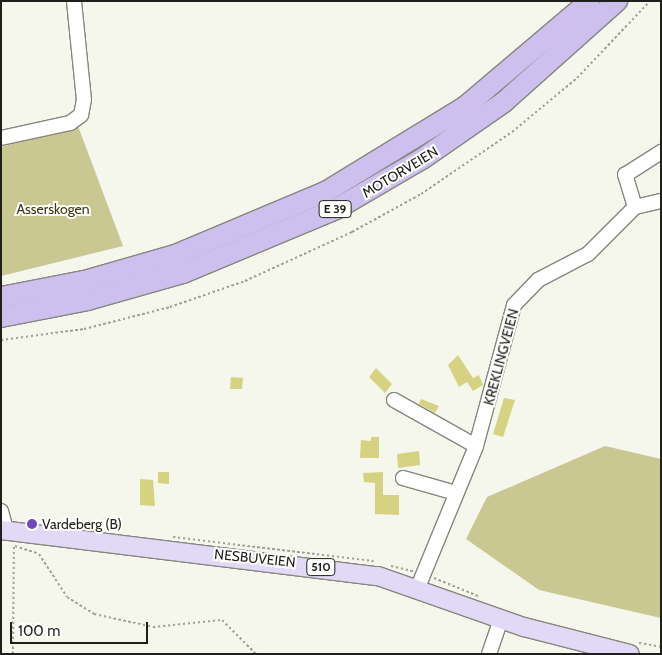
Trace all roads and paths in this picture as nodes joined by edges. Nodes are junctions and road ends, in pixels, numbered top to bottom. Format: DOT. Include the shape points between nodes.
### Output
graph roads {
  1 [pos="74,1"];
  2 [pos="590,1"];
  3 [pos="617,1"];
  4 [pos="1,138"];
  5 [pos="661,152"];
  6 [pos="661,201"];
  7 [pos="635,207"];
  8 [pos="1,297"];
  9 [pos="1,317"];
  10 [pos="394,400"];
  11 [pos="476,446"];
  12 [pos="402,478"];
  13 [pos="456,493"];
  14 [pos="1,511"];
  15 [pos="4,530"];
  16 [pos="418,587"];
  17 [pos="501,619"];
  18 [pos="13,654"];
  19 [pos="256,654"];
  20 [pos="488,654"];
  21 [pos="630,654"];
  1 -- 4 [label="street" via="84,100 81,115 70,123"];
  2 -- 8 [label="highway, MOTORVEIEN / E 39" via="466,106 327,191 175,255 84,281"];
  3 -- 9 [label="highway, MOTORVEIEN / E 39" via="504,102 422,159 336,208 184,273 88,300"];
  5 -- 7 [label="street" via="625,175"];
  6 -- 7 [label="street"];
  7 -- 11 [label="street, KREKLINGVEIEN" via="588,254 538,280 514,305"];
  10 -- 11 [label="street"];
  11 -- 13 [label="street, KREKLINGVEIEN"];
  12 -- 13 [label="street"];
  13 -- 16 [label="street, KREKLINGVEIEN"];
  14 -- 15 [label="street"];
  15 -- 16 [label="main road, NESBUVEIEN / 510" via="292,562"];
  16 -- 17 [label="main road, NESBUVEIEN / 510"];
  17 -- 20 [label="street"];
  17 -- 21 [label="main road, NESBUVEIEN / 510"];
  18 -- 19 [label="path" via="14,546 39,554 67,597 94,614 153,627 222,620"];
}
